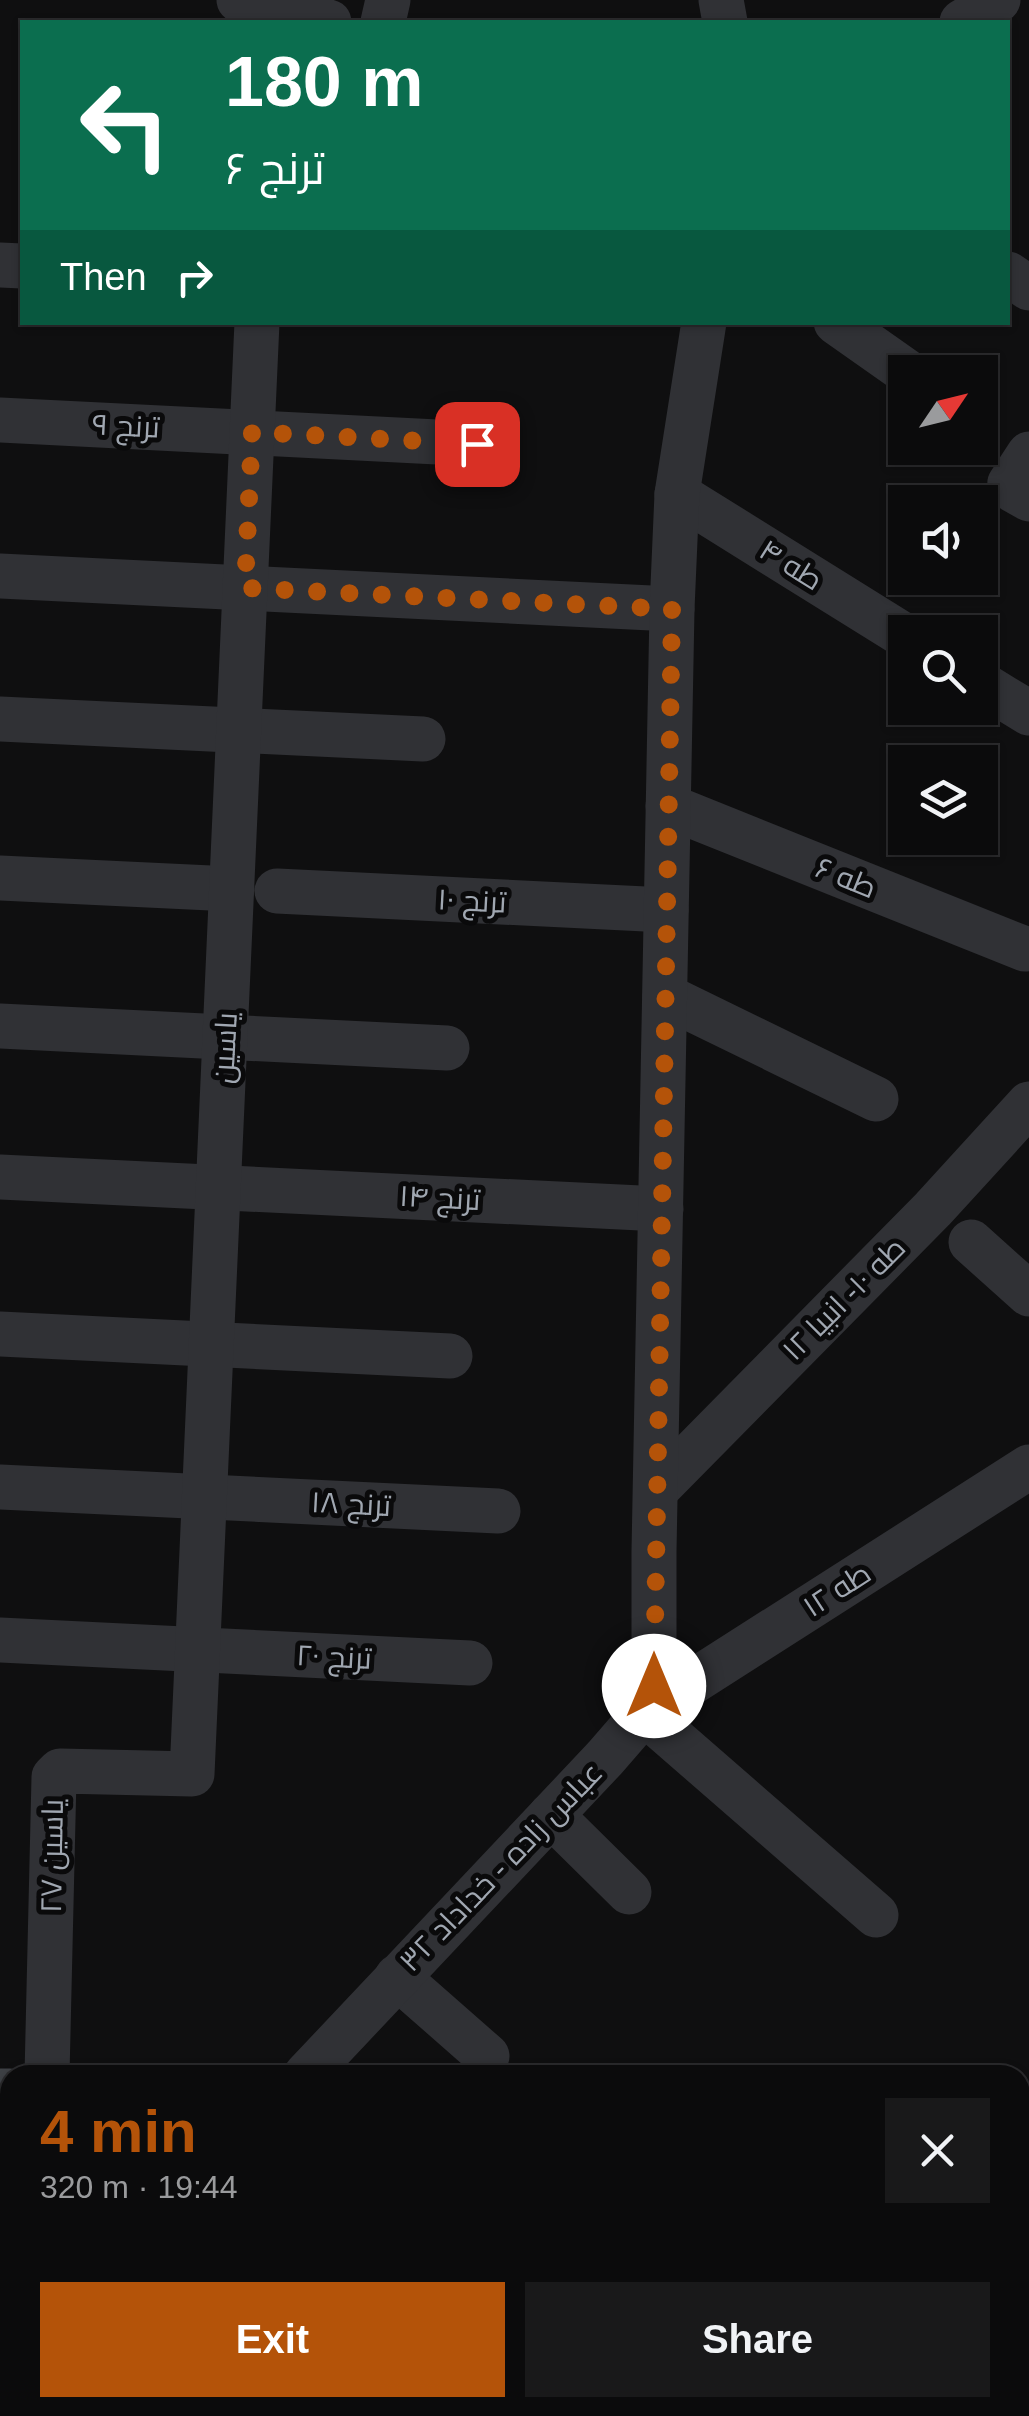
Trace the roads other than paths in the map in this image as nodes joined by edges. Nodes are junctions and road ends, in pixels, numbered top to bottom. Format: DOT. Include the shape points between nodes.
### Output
graph roads {
  1 [pos="998,0"];
  2 [pos="260,10"];
  3 [pos="318,20"];
  4 [pos="965,20"];
  5 [pos="257,325"];
  6 [pos="704,325"];
  7 [pos="840,325"];
  8 [pos="888,358"];
  9 [pos="0,420"];
  10 [pos="252,432"];
  11 [pos="477,444"];
  12 [pos="1029,454"];
  13 [pos="677,494"];
  14 [pos="1029,500"];
  15 [pos="0,576"];
  16 [pos="245,588"];
  17 [pos="672,609"];
  18 [pos="888,625"];
  19 [pos="998,694"];
  20 [pos="1029,713"];
  21 [pos="0,718"];
  22 [pos="239,730"];
  23 [pos="423,739"];
  24 [pos="668,806"];
  25 [pos="0,878"];
  26 [pos="232,889"];
  27 [pos="277,892"];
  28 [pos="666,910"];
  29 [pos="1025,949"];
  30 [pos="665,996"];
  31 [pos="0,1026"];
  32 [pos="225,1037"];
  33 [pos="447,1048"];
  34 [pos="876,1099"];
  35 [pos="1029,1104"];
  36 [pos="0,1177"];
  37 [pos="218,1188"];
  38 [pos="661,1209"];
  39 [pos="971,1242"];
  40 [pos="1029,1294"];
  41 [pos="0,1334"];
  42 [pos="212,1344"];
  43 [pos="450,1356"];
  44 [pos="1029,1468"];
  45 [pos="0,1487"];
  46 [pos="656,1490"];
  47 [pos="204,1497"];
  48 [pos="498,1511"];
  49 [pos="0,1640"];
  50 [pos="198,1650"];
  51 [pos="470,1663"];
  52 [pos="644,1714"];
  53 [pos="192,1774"];
  54 [pos="551,1815"];
  55 [pos="629,1892"];
  56 [pos="876,1916"];
  57 [pos="397,1976"];
  58 [pos="487,2056"];
  59 [pos="47,2065"];
  60 [pos="315,2065"];
  1 -- 4 [label="street"];
  2 -- 3 [label="street"];
  5 -- 10 [label="street, یاسین"];
  6 -- 13 [label="street"];
  7 -- 8 [label="street"];
  9 -- 10 [label="street, ترنج ۹"];
  10 -- 11 [label="street, ترنج ۹"];
  10 -- 16 [label="street, یاسین"];
  12 -- 14 [label="street" via="1010,483"];
  13 -- 17 [label="street"];
  13 -- 18 [label="street, طه ۴"];
  15 -- 16 [label="street"];
  16 -- 17 [label="street"];
  16 -- 22 [label="street, یاسین"];
  17 -- 24 [label="street"];
  19 -- 20 [label="street"];
  21 -- 22 [label="street"];
  22 -- 23 [label="street"];
  22 -- 26 [label="street, یاسین"];
  24 -- 28 [label="street"];
  24 -- 29 [label="street, طه ۶"];
  25 -- 26 [label="street"];
  26 -- 32 [label="street, یاسین"];
  27 -- 28 [label="street, ترنج ۱۰"];
  28 -- 30 [label="street"];
  30 -- 34 [label="street"];
  30 -- 38 [label="street"];
  31 -- 32 [label="street"];
  32 -- 33 [label="street"];
  32 -- 37 [label="street, یاسین"];
  35 -- 46 [label="street, طه ۱۰- انبیا ۱۲"];
  36 -- 37 [label="street, ترنج ۱۴"];
  37 -- 38 [label="street, ترنج ۱۴"];
  37 -- 42 [label="street, یاسین"];
  38 -- 46 [label="street"];
  39 -- 40 [label="street"];
  41 -- 42 [label="street"];
  42 -- 43 [label="street"];
  42 -- 47 [label="street, یاسین"];
  44 -- 52 [label="street, طه ۱۲"];
  45 -- 47 [label="street, ترنج ۱۸"];
  46 -- 52 [label="street" via="654,1686"];
  47 -- 48 [label="street, ترنج ۱۸"];
  47 -- 50 [label="street, یاسین"];
  49 -- 50 [label="street, ترنج ۲۰"];
  50 -- 51 [label="street, ترنج ۲۰"];
  50 -- 53 [label="street, یاسین"];
  52 -- 54 [label="street, عباس زاده - خداداد ۳۲"];
  52 -- 56 [label="street"];
  53 -- 59 [label="street, یاسین ۲۷" via="60,1771 54,1778"];
  54 -- 55 [label="street"];
  54 -- 57 [label="street, عباس زاده - خداداد ۳۲"];
  57 -- 58 [label="street"];
  57 -- 60 [label="street, عباس زاده - خداداد ۳۲"];
}
